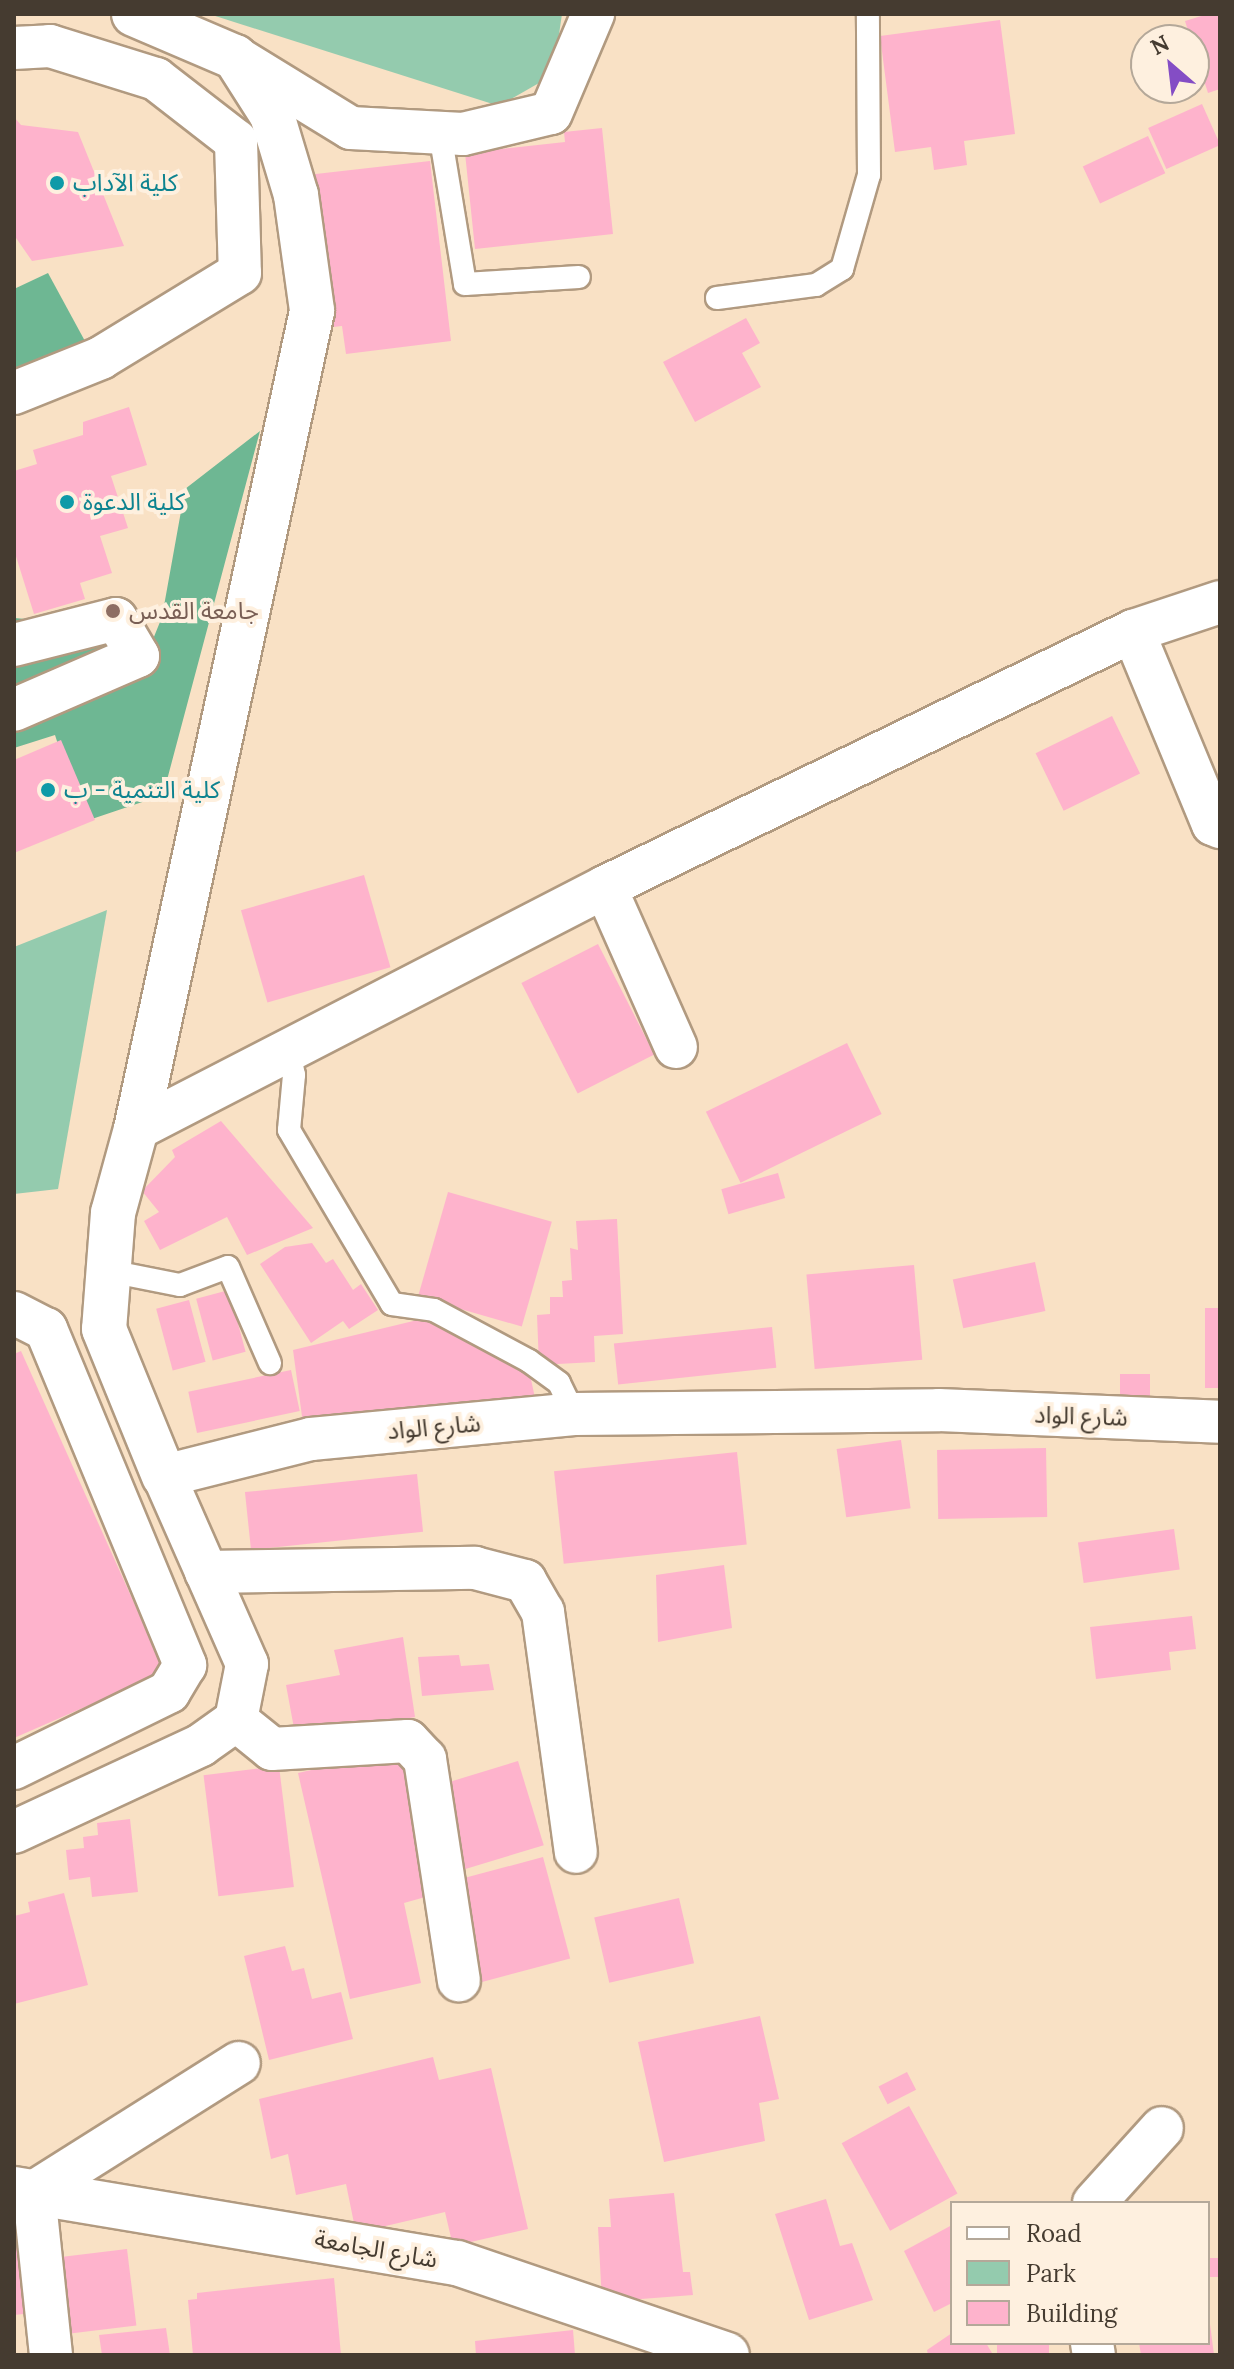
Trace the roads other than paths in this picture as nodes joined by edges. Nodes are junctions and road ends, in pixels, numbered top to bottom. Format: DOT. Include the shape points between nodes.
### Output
graph roads {
  1 [pos="134,14"];
  2 [pos="593,14"];
  3 [pos="868,14"];
  4 [pos="14,48"];
  5 [pos="235,57"];
  6 [pos="440,133"];
  7 [pos="579,277"];
  8 [pos="717,298"];
  9 [pos="14,393"];
  10 [pos="1220,602"];
  11 [pos="1133,631"];
  12 [pos="14,645"];
  13 [pos="14,710"];
  14 [pos="1220,827"];
  15 [pos="605,887"];
  16 [pos="288,1047"];
  17 [pos="676,1047"];
  18 [pos="136,1129"];
  19 [pos="109,1271"];
  20 [pos="14,1313"];
  21 [pos="270,1363"];
  22 [pos="574,1414"];
  23 [pos="1220,1422"];
  24 [pos="164,1476"];
  25 [pos="206,1572"];
  26 [pos="236,1720"];
  27 [pos="14,1768"];
  28 [pos="14,1832"];
  29 [pos="576,1852"];
  30 [pos="459,1980"];
  31 [pos="239,2063"];
  32 [pos="1162,2128"];
  33 [pos="24,2190"];
  34 [pos="1096,2201"];
  35 [pos="51,2355"];
  36 [pos="727,2355"];
  1 -- 5 [label="street"];
  2 -- 6 [label="street" via="551,113 463,134"];
  3 -- 8 [label="lane" via="869,175 842,269 816,285"];
  4 -- 9 [label="street" via="50,46 156,79 236,141 240,273 101,358"];
  5 -- 6 [label="street" via="351,128"];
  5 -- 18 [label="street" via="272,115 296,195 312,311"];
  6 -- 7 [label="lane" via="465,284"];
  10 -- 11 [label="street"];
  11 -- 14 [label="street" via="1213,824"];
  11 -- 15 [label="street"];
  12 -- 13 [label="street" via="116,619 138,656"];
  15 -- 16 [label="street"];
  15 -- 17 [label="street"];
  16 -- 18 [label="street"];
  16 -- 22 [label="lane" via="294,1075 289,1130 392,1304 434,1310 529,1361 559,1383"];
  18 -- 19 [label="street" via="113,1213"];
  19 -- 21 [label="lane" via="180,1285 228,1267"];
  19 -- 24 [label="street" via="104,1329"];
  20 -- 27 [label="street" via="46,1329 185,1665 169,1692"];
  22 -- 23 [label="street, شارع الواد" via="939,1410"];
  22 -- 24 [label="street, شارع الواد" via="311,1439"];
  24 -- 25 [label="street"];
  25 -- 26 [label="street" via="247,1664"];
  25 -- 29 [label="street" via="475,1568 525,1581 543,1612"];
  26 -- 28 [label="street" via="201,1745"];
  26 -- 30 [label="street" via="272,1749 408,1741 425,1759"];
  31 -- 33 [label="street"];
  32 -- 34 [label="street"];
  33 -- 35 [label="street"];
  33 -- 36 [label="street, شارع الجامعة" via="457,2263"];
}
